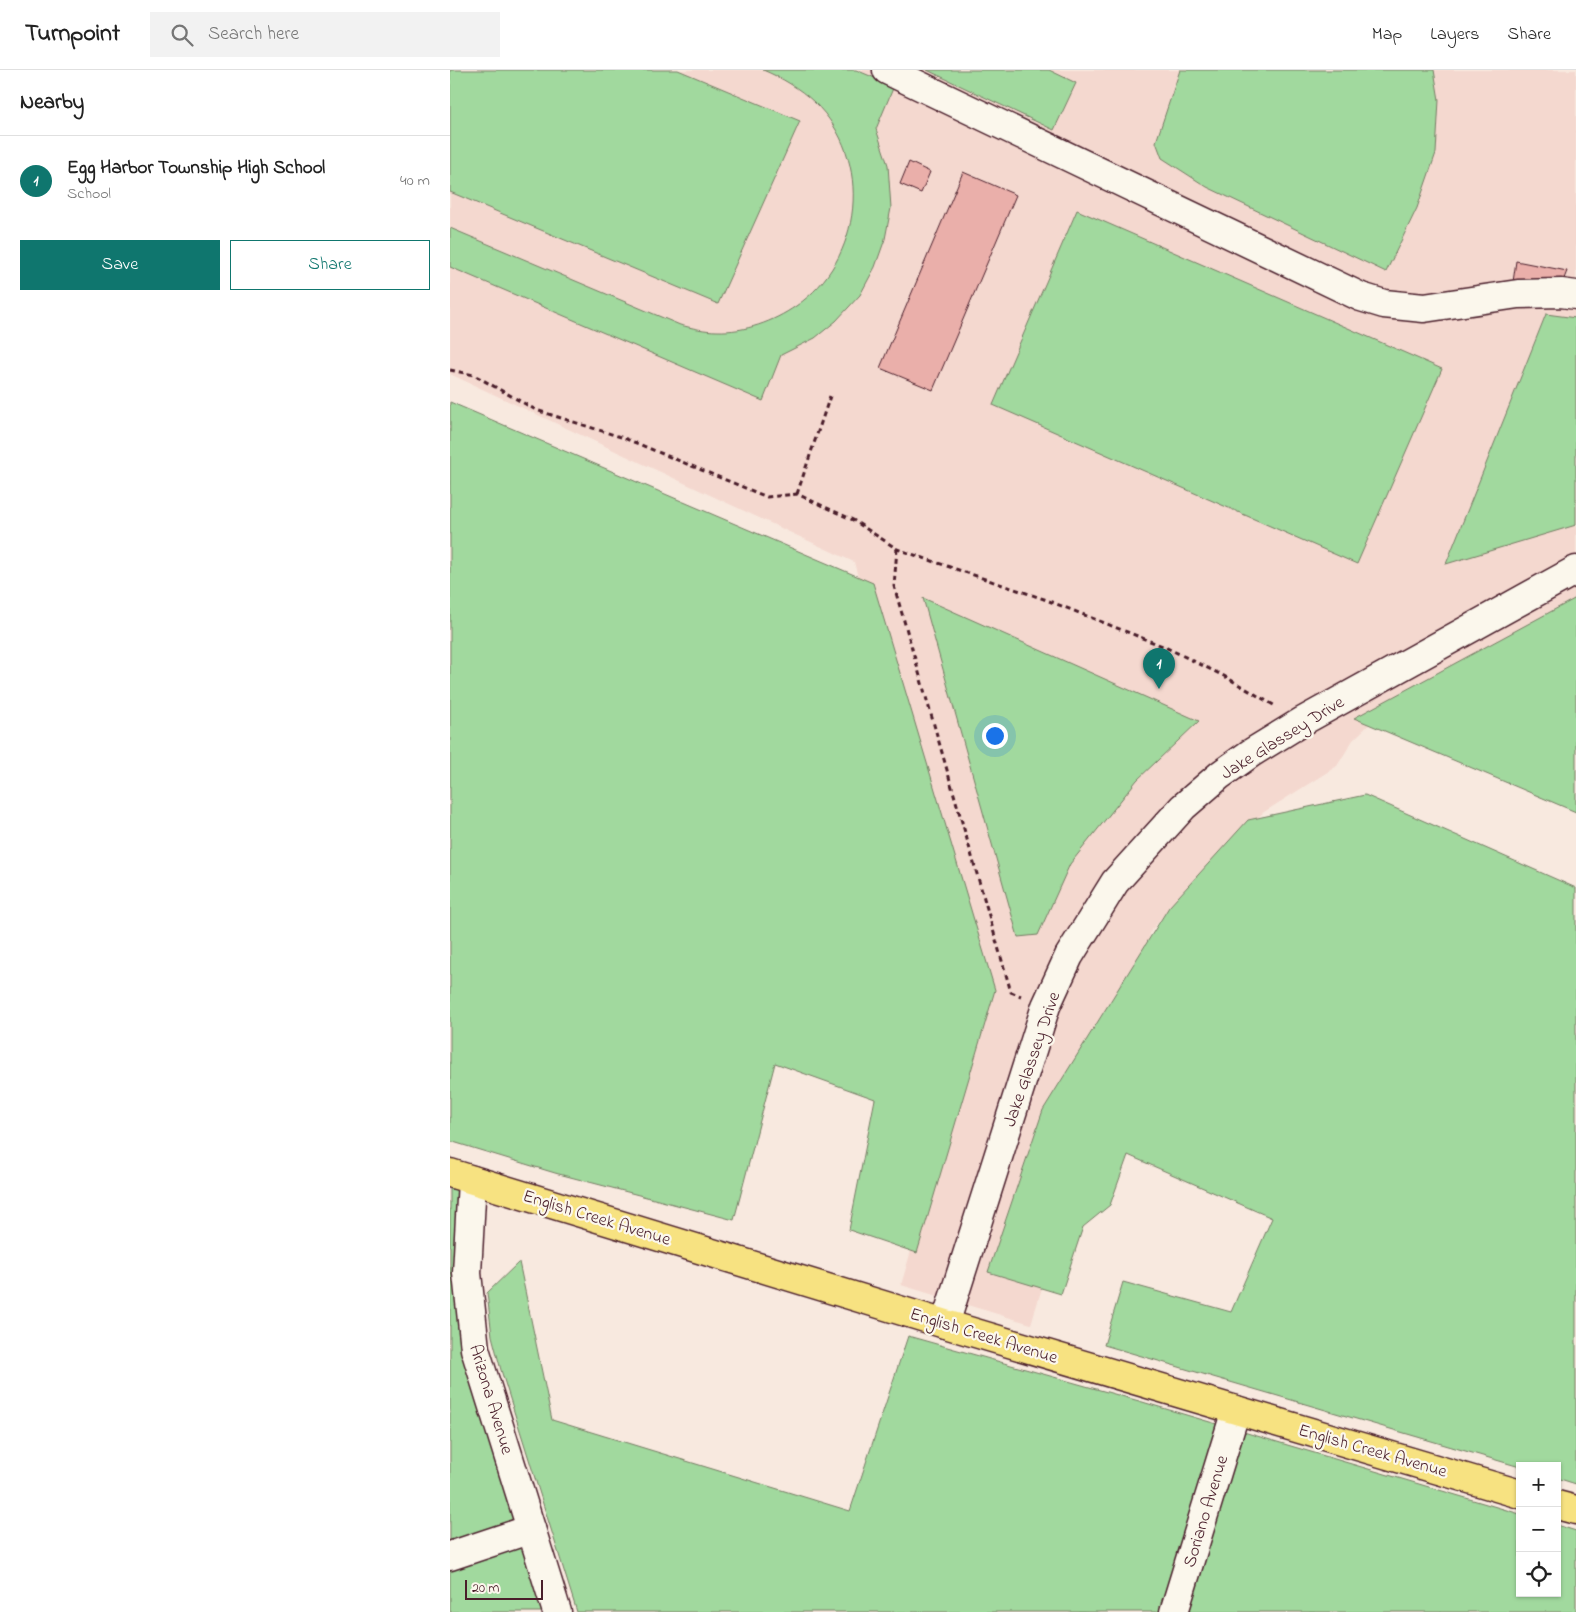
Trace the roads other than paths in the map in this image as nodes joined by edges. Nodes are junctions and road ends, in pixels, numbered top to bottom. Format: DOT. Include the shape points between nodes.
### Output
graph roads {
  1 [pos="888,70"];
  2 [pos="1576,295"];
  3 [pos="1576,570"];
  4 [pos="461,1176"];
  5 [pos="460,1317"];
  6 [pos="946,1324"];
  7 [pos="1236,1410"];
  8 [pos="1516,1493"];
  9 [pos="1561,1506"];
  10 [pos="1576,1510"];
  11 [pos="531,1529"];
  12 [pos="450,1556"];
  13 [pos="557,1612"];
  14 [pos="1174,1612"];
  1 -- 2 [label="street" via="1361,297 1384,304 1424,308 1518,294"];
  3 -- 6 [label="street, Jake Glassey Drive" via="1251,753 1183,807 1115,882 1069,956 1046,1006"];
  4 -- 5 [label="street, Arizona Avenue" via="467,1244"];
  4 -- 6 [label="main road, English Creek Avenue"];
  5 -- 11 [label="street, Arizona Avenue" via="475,1349"];
  6 -- 7 [label="main road, English Creek Avenue"];
  7 -- 8 [label="main road, English Creek Avenue"];
  7 -- 14 [label="street, Soriano Avenue"];
  9 -- 10 [label="main road"];
  11 -- 12 [label="street"];
  11 -- 13 [label="street, Arizona Avenue"];
}
